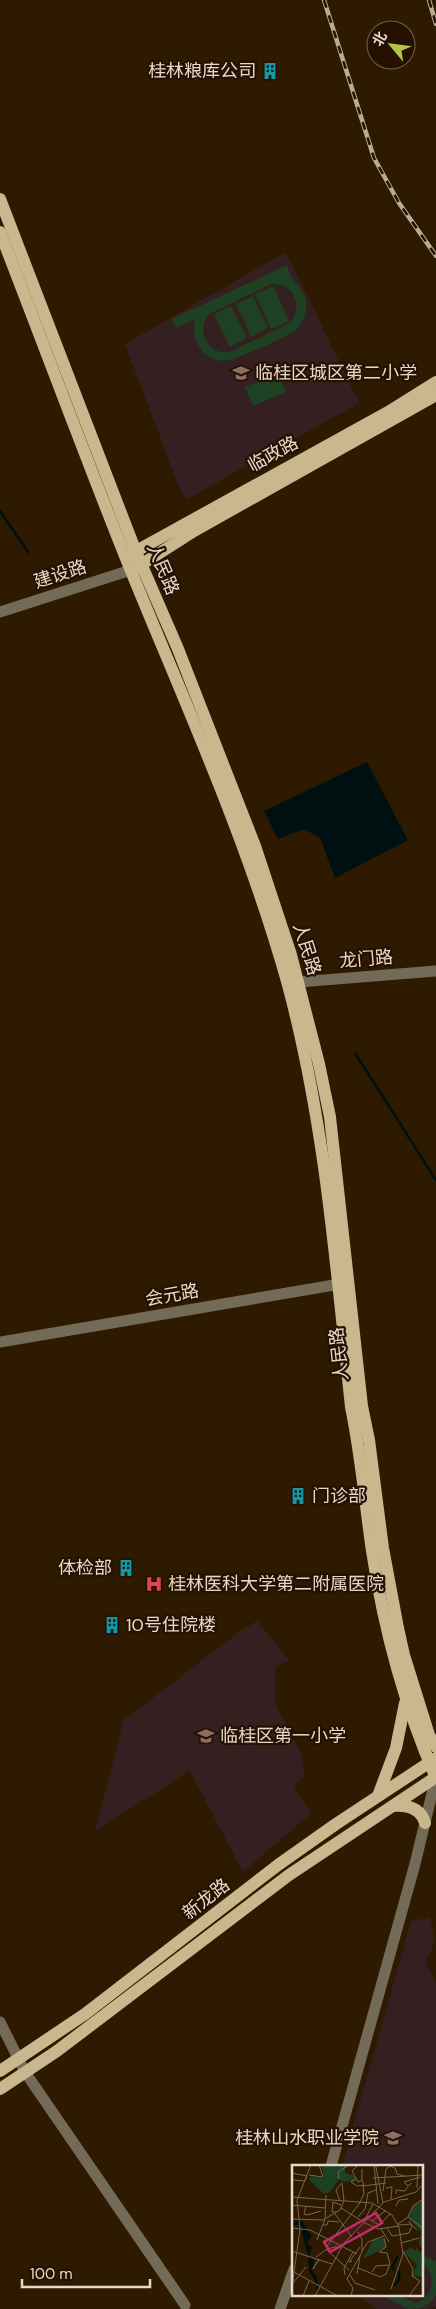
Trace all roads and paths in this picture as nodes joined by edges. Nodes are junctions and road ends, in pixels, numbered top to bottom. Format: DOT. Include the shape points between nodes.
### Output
graph roads {
  1 [pos="0,199"];
  2 [pos="0,232"];
  3 [pos="436,382"];
  4 [pos="436,396"];
  5 [pos="390,416"];
  6 [pos="131,554"];
  7 [pos="137,567"];
  8 [pos="0,612"];
  9 [pos="436,971"];
  10 [pos="299,982"];
  11 [pos="343,1284"];
  12 [pos="0,1342"];
  13 [pos="405,1698"];
  14 [pos="436,1747"];
  15 [pos="433,1760"];
  16 [pos="436,1777"];
  17 [pos="378,1797"];
  18 [pos="393,1806"];
  19 [pos="425,1823"];
  20 [pos="0,2022"];
  21 [pos="18,2059"];
  22 [pos="0,2071"];
  23 [pos="25,2072"];
  24 [pos="0,2089"];
  25 [pos="331,2165"];
  26 [pos="292,2275"];
  27 [pos="185,2305"];
  28 [pos="280,2309"];
  1 -- 6 [label="main road, 人民路"];
  2 -- 6 [label="main road, 人民路"];
  3 -- 5 [label="main road, 临政路"];
  4 -- 5 [label="main road, 临政路"];
  5 -- 6 [label="main road, 临政路" via="194,517"];
  5 -- 7 [label="main road, 临政路"];
  6 -- 7 [label="main road, 人民路"];
  7 -- 8 [label="street, 建设路"];
  7 -- 10 [label="main road, 人民路" via="178,649 255,846"];
  7 -- 11 [label="main road, 人民路" via="244,850 285,976 318,1119"];
  9 -- 10 [label="street, 龙门路"];
  10 -- 11 [label="main road, 人民路" via="330,1117"];
  11 -- 12 [label="street, 会元路"];
  11 -- 13 [label="main road, 人民路" via="351,1407 372,1550 393,1658"];
  11 -- 14 [label="main road, 人民路" via="389,1582 404,1655 429,1735"];
  13 -- 15 [label="main road, 人民路" via="418,1739"];
  13 -- 17 [label="main road" via="396,1748"];
  15 -- 16 [label="main road, 人民路"];
  15 -- 17 [label="main road, 新龙路"];
  16 -- 18 [label="main road, 新龙路"];
  16 -- 19 [label="street"];
  17 -- 21 [label="main road, 新龙路" via="278,1865 85,2014"];
  18 -- 19 [label="main road" via="416,1809"];
  18 -- 23 [label="main road, 新龙路" via="289,1875"];
  19 -- 25 [label="street"];
  20 -- 21 [label="street"];
  21 -- 22 [label="main road, 新龙路"];
  21 -- 23 [label="street"];
  23 -- 24 [label="main road, 新龙路"];
  23 -- 27 [label="street"];
  26 -- 28 [label="street"];
}
